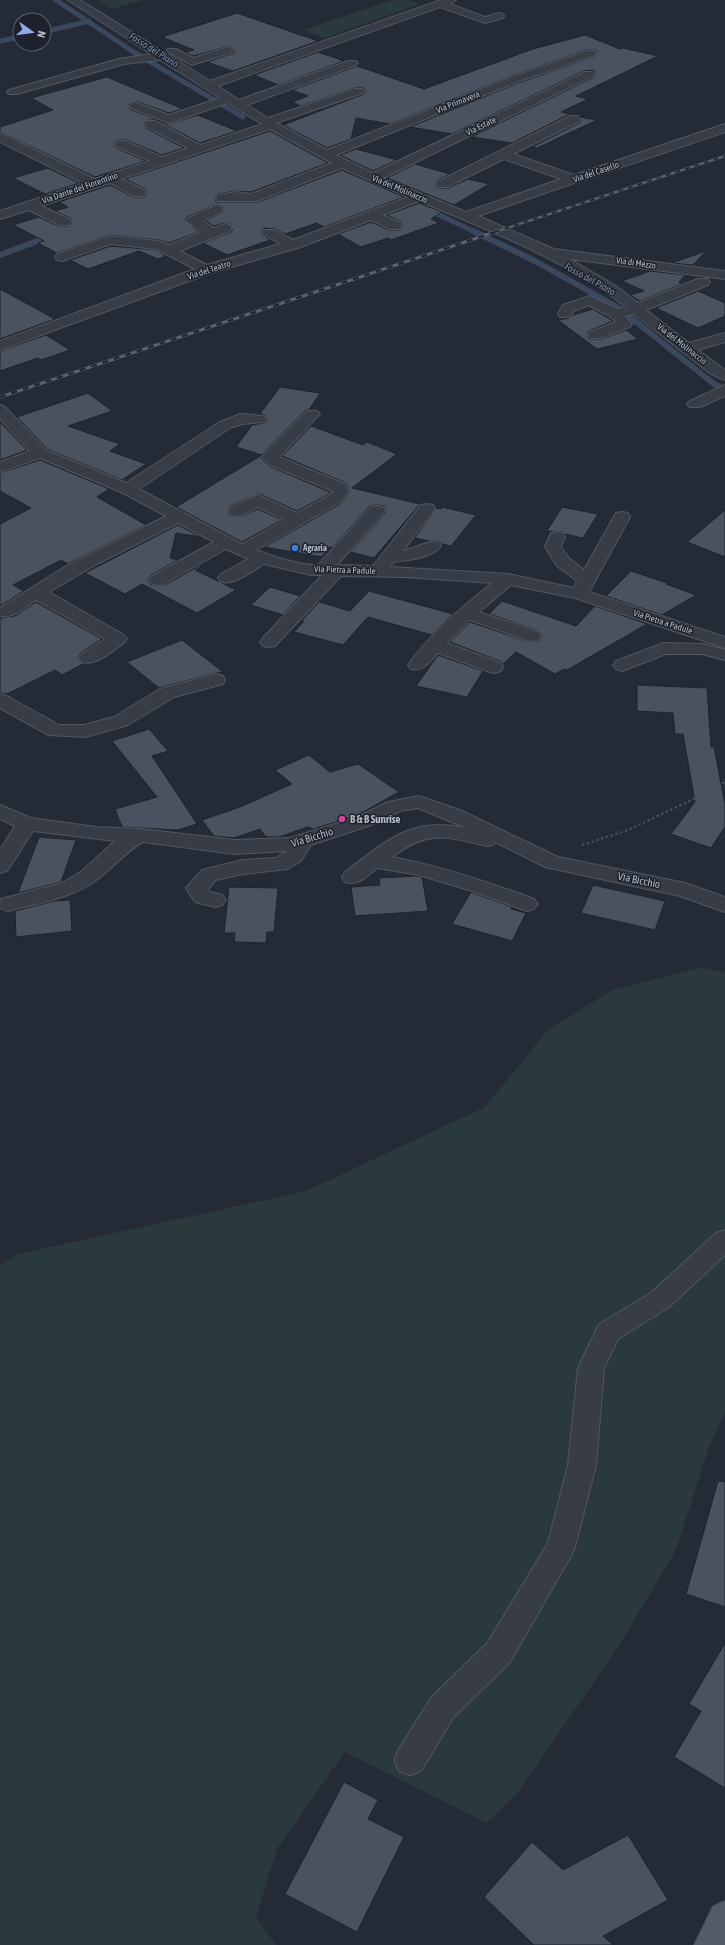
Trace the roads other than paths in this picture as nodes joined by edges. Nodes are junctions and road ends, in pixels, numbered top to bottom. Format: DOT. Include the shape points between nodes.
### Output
graph roads {
  1 [pos="73,0"];
  2 [pos="421,0"];
  3 [pos="442,3"];
  4 [pos="499,16"];
  5 [pos="229,50"];
  6 [pos="591,53"];
  7 [pos="159,55"];
  8 [pos="352,63"];
  9 [pos="589,74"];
  10 [pos="210,85"];
  11 [pos="359,91"];
  12 [pos="13,92"];
  13 [pos="228,101"];
  14 [pos="174,104"];
  15 [pos="135,106"];
  16 [pos="203,108"];
  17 [pos="169,119"];
  18 [pos="574,119"];
  19 [pos="137,122"];
  20 [pos="151,124"];
  21 [pos="269,124"];
  22 [pos="725,128"];
  23 [pos="0,137"];
  24 [pos="121,144"];
  25 [pos="199,149"];
  26 [pos="502,154"];
  27 [pos="326,156"];
  28 [pos="160,162"];
  29 [pos="343,163"];
  30 [pos="110,178"];
  31 [pos="373,178"];
  32 [pos="572,179"];
  33 [pos="94,184"];
  34 [pos="443,184"];
  35 [pos="139,193"];
  36 [pos="419,197"];
  37 [pos="47,199"];
  38 [pos="30,205"];
  39 [pos="0,215"];
  40 [pos="372,215"];
  41 [pos="466,216"];
  42 [pos="395,226"];
  43 [pos="269,233"];
  44 [pos="314,237"];
  45 [pos="292,245"];
  46 [pos="332,245"];
  47 [pos="169,250"];
  48 [pos="547,251"];
  49 [pos="62,258"];
  50 [pos="621,261"];
  51 [pos="206,270"];
  52 [pos="723,271"];
  53 [pos="588,276"];
  54 [pos="703,282"];
  55 [pos="634,310"];
  56 [pos="565,314"];
  57 [pos="617,314"];
  58 [pos="694,331"];
  59 [pos="595,335"];
  60 [pos="725,337"];
  61 [pos="711,342"];
  62 [pos="0,346"];
  63 [pos="688,348"];
  64 [pos="725,376"];
  65 [pos="722,392"];
  66 [pos="695,404"];
  67 [pos="0,410"];
  68 [pos="312,414"];
  69 [pos="259,419"];
  70 [pos="40,453"];
  71 [pos="0,467"];
  72 [pos="127,489"];
  73 [pos="427,509"];
  74 [pos="237,511"];
  75 [pos="377,511"];
  76 [pos="180,516"];
  77 [pos="622,517"];
  78 [pos="297,520"];
  79 [pos="558,537"];
  80 [pos="225,543"];
  81 [pos="433,546"];
  82 [pos="242,551"];
  83 [pos="262,558"];
  84 [pos="393,565"];
  85 [pos="330,570"];
  86 [pos="227,578"];
  87 [pos="508,579"];
  88 [pos="158,580"];
  89 [pos="583,587"];
  90 [pos="383,590"];
  91 [pos="36,592"];
  92 [pos="6,612"];
  93 [pos="466,614"];
  94 [pos="532,636"];
  95 [pos="269,642"];
  96 [pos="725,643"];
  97 [pos="434,646"];
  98 [pos="725,655"];
  99 [pos="88,658"];
  100 [pos="417,665"];
  101 [pos="622,665"];
  102 [pos="494,667"];
  103 [pos="216,680"];
  104 [pos="0,700"];
  105 [pos="0,811"];
  106 [pos="28,824"];
  107 [pos="141,835"];
  108 [pos="302,840"];
  109 [pos="518,845"];
  110 [pos="375,861"];
  111 [pos="0,866"];
  112 [pos="352,877"];
  113 [pos="215,900"];
  114 [pos="8,904"];
  115 [pos="526,904"];
  116 [pos="725,906"];
  117 [pos="725,1240"];
  118 [pos="410,1760"];
  1 -- 7 [label="street, Via del Molinaccio"];
  2 -- 3 [label="street"];
  3 -- 4 [label="street" via="485,20"];
  3 -- 10 [label="street"];
  5 -- 7 [label="street" via="192,62 171,51"];
  6 -- 27 [label="street, Via Primavera" via="513,80"];
  7 -- 10 [label="street, Via del Molinaccio"];
  7 -- 12 [label="street" via="122,61"];
  8 -- 13 [label="street"];
  9 -- 31 [label="street, Via Estate"];
  10 -- 13 [label="street, Via del Molinaccio"];
  11 -- 21 [label="street, Via Dante del Fiorentino"];
  13 -- 16 [label="street"];
  13 -- 21 [label="street, Via del Molinaccio"];
  14 -- 16 [label="street"];
  15 -- 17 [label="street"];
  16 -- 17 [label="street"];
  17 -- 20 [label="street"];
  18 -- 26 [label="street"];
  19 -- 20 [label="street"];
  20 -- 25 [label="street"];
  21 -- 25 [label="street, Via Dante del Fiorentino"];
  21 -- 27 [label="street, Via del Molinaccio"];
  22 -- 32 [label="street, Via del Casello"];
  23 -- 33 [label="street"];
  24 -- 28 [label="street"];
  25 -- 28 [label="street, Via Dante del Fiorentino"];
  26 -- 32 [label="street"];
  26 -- 34 [label="street"];
  27 -- 29 [label="street, Via del Molinaccio"];
  28 -- 30 [label="street, Via Dante del Fiorentino"];
  29 -- 31 [label="street, Via del Molinaccio"];
  29 -- 47 [label="street" via="252,198 236,196 193,221 219,231"];
  30 -- 33 [label="street, Via Dante del Fiorentino"];
  30 -- 35 [label="street"];
  31 -- 36 [label="street, Via del Molinaccio"];
  32 -- 41 [label="street, Via del Casello"];
  33 -- 37 [label="street, Via Dante del Fiorentino"];
  36 -- 40 [label="street, Via del Teatro"];
  36 -- 41 [label="street, Via del Molinaccio"];
  37 -- 38 [label="street, Via Dante del Fiorentino"];
  37 -- 38 [label="street" via="69,218"];
  38 -- 39 [label="street, Via Dante del Fiorentino"];
  40 -- 42 [label="street"];
  40 -- 44 [label="street, Via del Teatro"];
  41 -- 48 [label="street, Via del Molinaccio"];
  43 -- 45 [label="street"];
  44 -- 45 [label="street, Via del Teatro"];
  44 -- 46 [label="street"];
  45 -- 51 [label="street, Via del Teatro"];
  47 -- 49 [label="street" via="159,245 110,240"];
  47 -- 51 [label="street"];
  48 -- 50 [label="street, Via di Mezzo"];
  48 -- 53 [label="street, Via del Molinaccio"];
  50 -- 52 [label="street, Via di Mezzo"];
  50 -- 53 [label="street" via="603,266"];
  51 -- 62 [label="street, Via del Teatro"];
  53 -- 55 [label="street, Via del Molinaccio" via="611,289"];
  54 -- 55 [label="street"];
  55 -- 57 [label="street"];
  55 -- 63 [label="street, Via del Molinaccio"];
  56 -- 57 [label="street" via="568,308 590,300"];
  57 -- 59 [label="street" via="625,324"];
  58 -- 61 [label="street"];
  60 -- 61 [label="street"];
  61 -- 63 [label="street"];
  63 -- 64 [label="street, Via del Molinaccio"];
  65 -- 66 [label="street"];
  67 -- 70 [label="street, Via Pietra a Padule"];
  68 -- 78 [label="street" via="270,457 276,462 339,487 341,492 333,500"];
  69 -- 72 [label="street" via="240,419 225,425"];
  70 -- 71 [label="street"];
  70 -- 72 [label="street, Via Pietra a Padule"];
  72 -- 76 [label="street, Via Pietra a Padule"];
  73 -- 84 [label="street"];
  74 -- 78 [label="street" via="258,500"];
  75 -- 85 [label="street"];
  76 -- 80 [label="street, Via Pietra a Padule"];
  76 -- 91 [label="street" via="104,551"];
  77 -- 89 [label="street"];
  78 -- 82 [label="street"];
  79 -- 89 [label="street" via="553,547"];
  80 -- 82 [label="street, Via Pietra a Padule"];
  80 -- 88 [label="street"];
  81 -- 84 [label="street"];
  82 -- 83 [label="street, Via Pietra a Padule"];
  83 -- 85 [label="street, Via Pietra a Padule" via="282,564"];
  83 -- 86 [label="street"];
  84 -- 85 [label="street, Via Pietra a Padule" via="378,571"];
  84 -- 87 [label="street, Via Pietra a Padule"];
  84 -- 90 [label="street"];
  85 -- 95 [label="street"];
  87 -- 89 [label="street, Via Pietra a Padule"];
  87 -- 93 [label="street"];
  89 -- 96 [label="street, Via Pietra a Padule"];
  91 -- 92 [label="street"];
  91 -- 99 [label="street" via="118,639"];
  93 -- 94 [label="street"];
  93 -- 97 [label="street"];
  97 -- 100 [label="street"];
  97 -- 102 [label="street"];
  98 -- 101 [label="street" via="703,649 664,648"];
  103 -- 104 [label="street" via="167,693 121,721 85,731 55,731"];
  105 -- 106 [label="street, Via Bicchio"];
  106 -- 107 [label="street, Via Bicchio" via="96,833"];
  106 -- 111 [label="street"];
  107 -- 108 [label="street, Via Bicchio" via="235,847 291,844"];
  107 -- 114 [label="street" via="123,844 89,876 69,888"];
  108 -- 109 [label="street, Via Bicchio" via="364,821 395,806 419,802 455,815"];
  108 -- 113 [label="street" via="294,856 280,864 243,867 209,875 197,888 202,897"];
  109 -- 110 [label="street" via="429,831 398,843"];
  109 -- 116 [label="street, Via Bicchio" via="552,862 685,890"];
  110 -- 112 [label="street"];
  110 -- 115 [label="street" via="421,869 480,886"];
  117 -- 118 [label="street" via="660,1300 608,1332 591,1368 582,1465 561,1547 499,1652 442,1708"];
}
